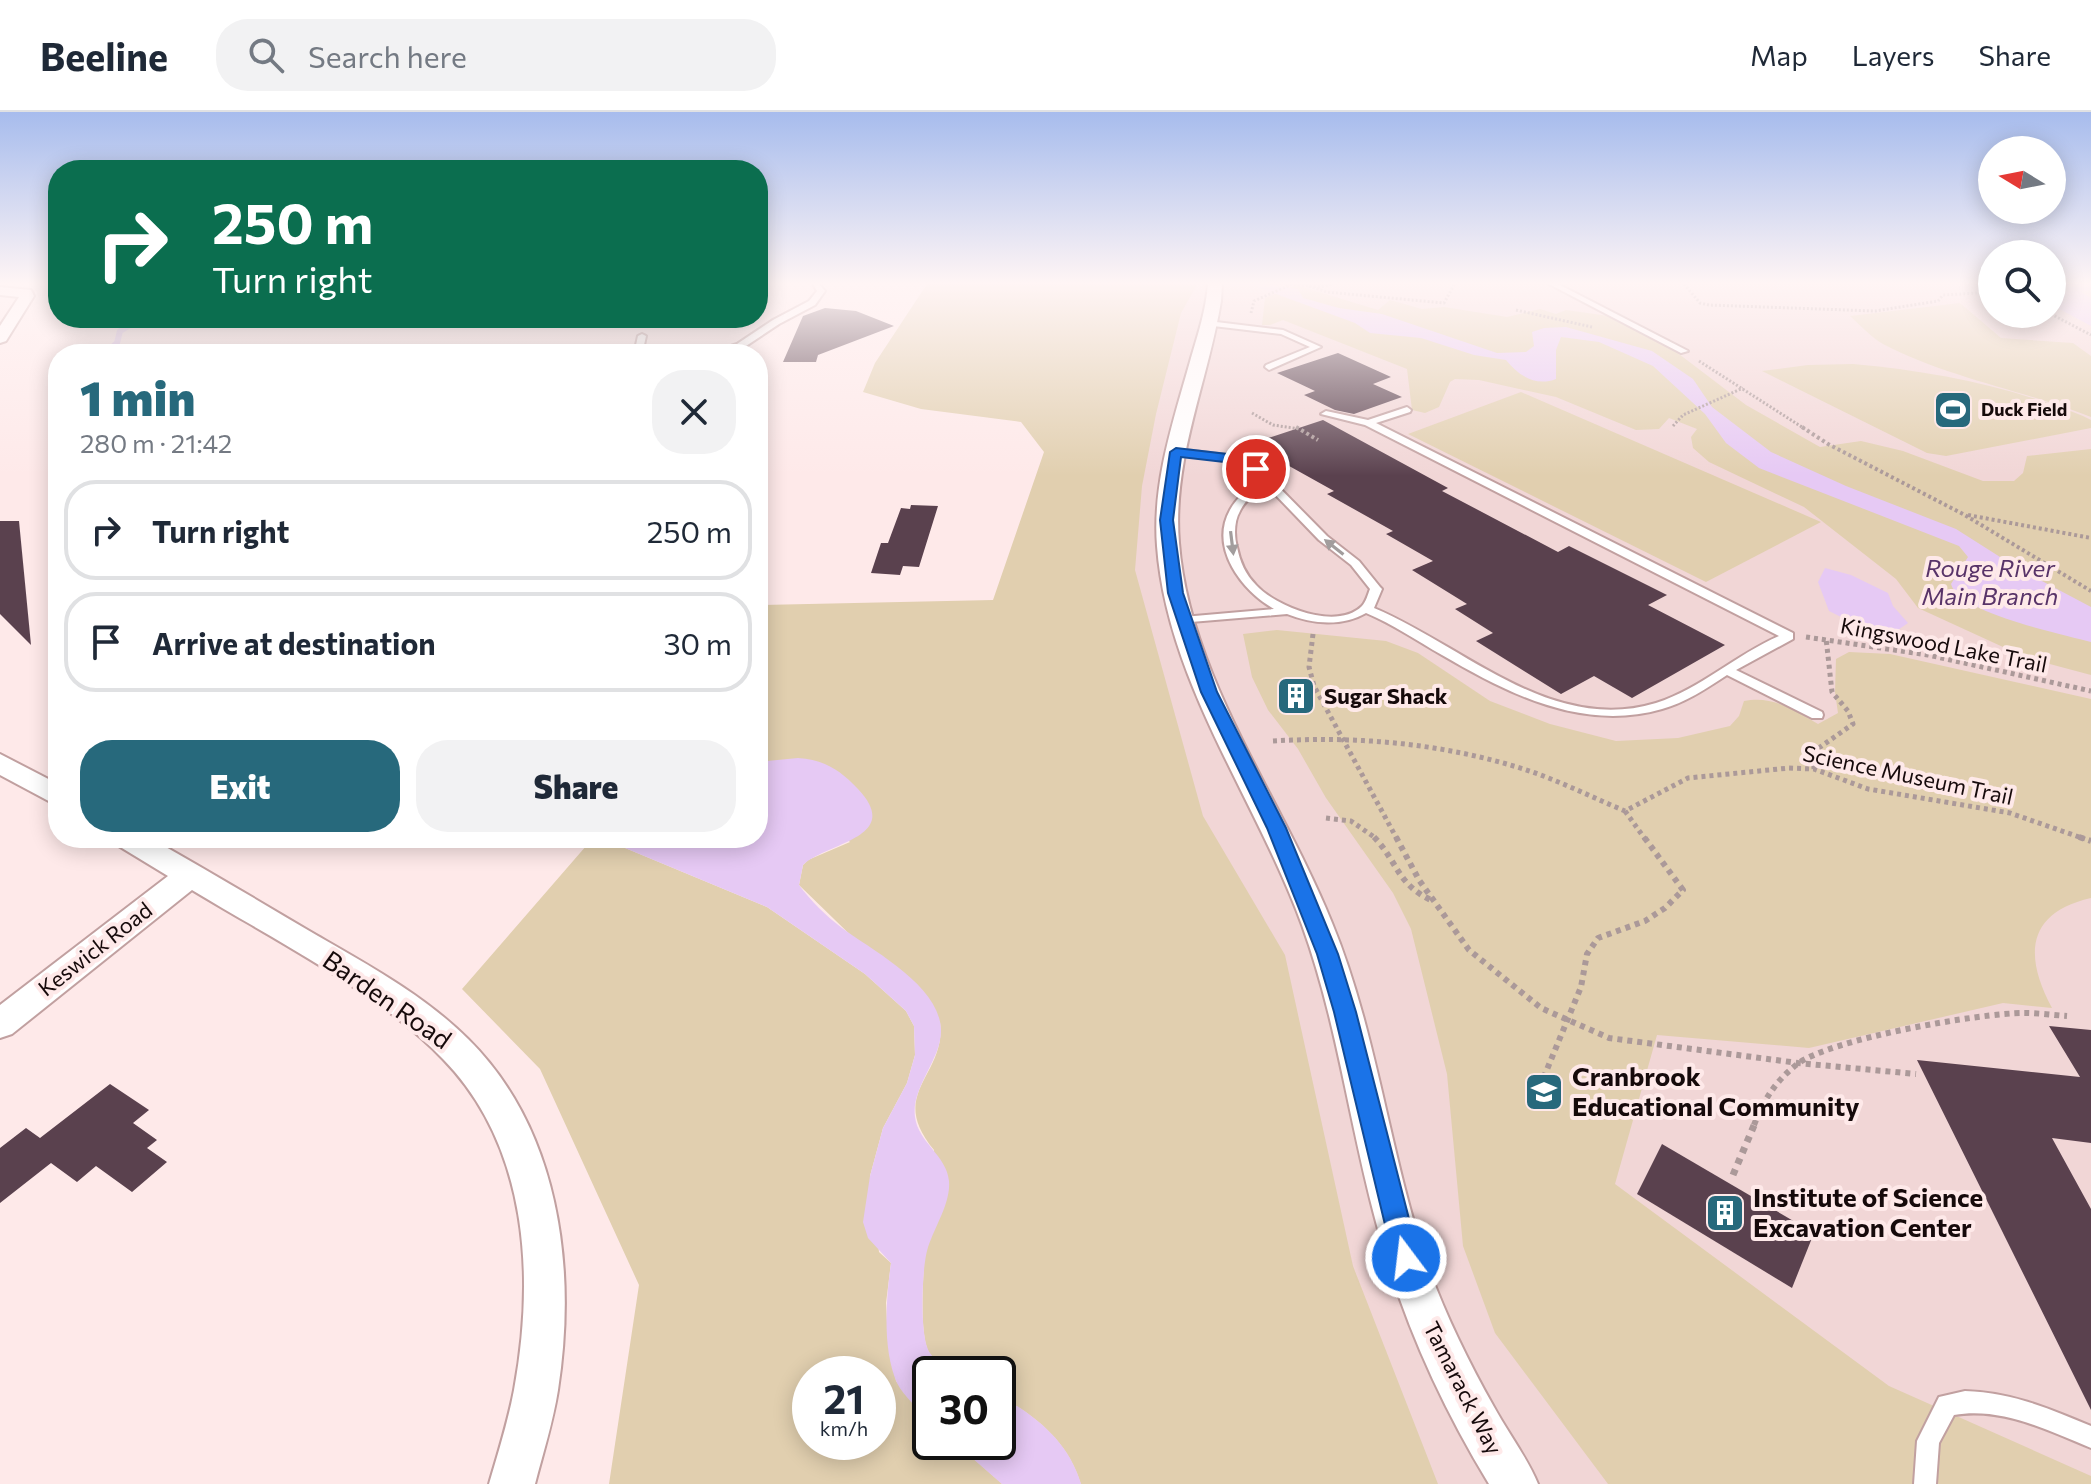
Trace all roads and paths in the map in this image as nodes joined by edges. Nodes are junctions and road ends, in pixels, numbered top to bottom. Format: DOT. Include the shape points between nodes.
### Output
graph roads {
  1 [pos="1201,348"];
  2 [pos="1315,348"];
  3 [pos="1678,348"];
  4 [pos="1684,351"];
  5 [pos="1269,367"];
  6 [pos="1743,388"];
  7 [pos="1407,410"];
  8 [pos="1252,413"];
  9 [pos="1326,414"];
  10 [pos="1368,423"];
  11 [pos="1673,426"];
  12 [pos="1318,440"];
  13 [pos="1176,452"];
  14 [pos="1265,479"];
  15 [pos="1963,514"];
  16 [pos="2091,538"];
  17 [pos="2091,591"];
  18 [pos="1366,609"];
  19 [pos="1285,611"];
  20 [pos="1183,621"];
  21 [pos="1314,630"];
  22 [pos="1789,636"];
  23 [pos="1729,671"];
  24 [pos="2091,691"];
  25 [pos="1817,715"];
  26 [pos="1345,739"];
  27 [pos="1273,741"];
  28 [pos="0,763"];
  29 [pos="48,790"];
  30 [pos="1625,811"];
  31 [pos="1326,818"];
  32 [pos="2091,841"];
  33 [pos="144,848"];
  34 [pos="190,875"];
  35 [pos="1435,902"];
  36 [pos="2067,1016"];
  37 [pos="1569,1020"];
  38 [pos="0,1024"];
  39 [pos="1798,1063"];
  40 [pos="1916,1074"];
  41 [pos="1536,1096"];
  42 [pos="1733,1175"];
  43 [pos="2091,1437"];
  44 [pos="512,1484"];
  45 [pos="1515,1484"];
  46 [pos="1925,1484"];
  1 -- 13 [label="street, Tamarack Way"];
  2 -- 5 [label="lane"];
  3 -- 4 [label="lane"];
  4 -- 6 [label="path"];
  6 -- 11 [label="path" via="1683,415"];
  6 -- 15 [label="path" via="1828,444"];
  7 -- 10 [label="lane"];
  8 -- 12 [label="path"];
  9 -- 10 [label="lane"];
  10 -- 22 [label="lane"];
  13 -- 14 [label="lane" via="1236,459"];
  13 -- 20 [label="street, Tamarack Way" via="1167,532"];
  18 -- 14 [label="lane, one-way" via="1375,600 1376,589"];
  14 -- 19 [label="lane, one-way" via="1233,512 1230,547 1244,581"];
  15 -- 16 [label="path"];
  15 -- 17 [label="path"];
  18 -- 19 [label="lane" via="1345,619"];
  18 -- 23 [label="lane" via="1521,692 1574,710 1608,715 1659,707"];
  19 -- 20 [label="lane"];
  20 -- 45 [label="street, Tamarack Way" via="1209,692 1277,828 1323,940 1423,1311 1476,1423"];
  21 -- 26 [label="path" via="1309,667 1322,703"];
  22 -- 23 [label="lane"];
  22 -- 24 [label="path, Kingswood Lake Trail" via="1915,652"];
  23 -- 25 [label="lane"];
  26 -- 27 [label="path"];
  26 -- 30 [label="path" via="1415,746 1516,767"];
  26 -- 35 [label="path"];
  28 -- 29 [label="street"];
  30 -- 32 [label="path, Science Museum Trail" via="1688,778 1814,769 1868,789 2010,813"];
  30 -- 37 [label="path" via="1683,890 1668,908 1639,926 1598,938 1587,954"];
  31 -- 35 [label="path" via="1351,821 1377,839 1401,879"];
  33 -- 34 [label="street, Barden Road"];
  34 -- 38 [label="street, Keswick Road"];
  34 -- 44 [label="street, Barden Road" via="426,1021 460,1052 518,1141 540,1215 545,1312 536,1390"];
  35 -- 37 [label="path" via="1469,950 1541,1008"];
  36 -- 39 [label="path" via="2021,1013 1909,1029 1842,1044"];
  37 -- 39 [label="path" via="1609,1038"];
  37 -- 41 [label="path"];
  39 -- 40 [label="path"];
  39 -- 42 [label="path" via="1768,1092"];
  43 -- 46 [label="lane" via="1997,1403 1968,1400 1947,1405 1928,1441"];
}
